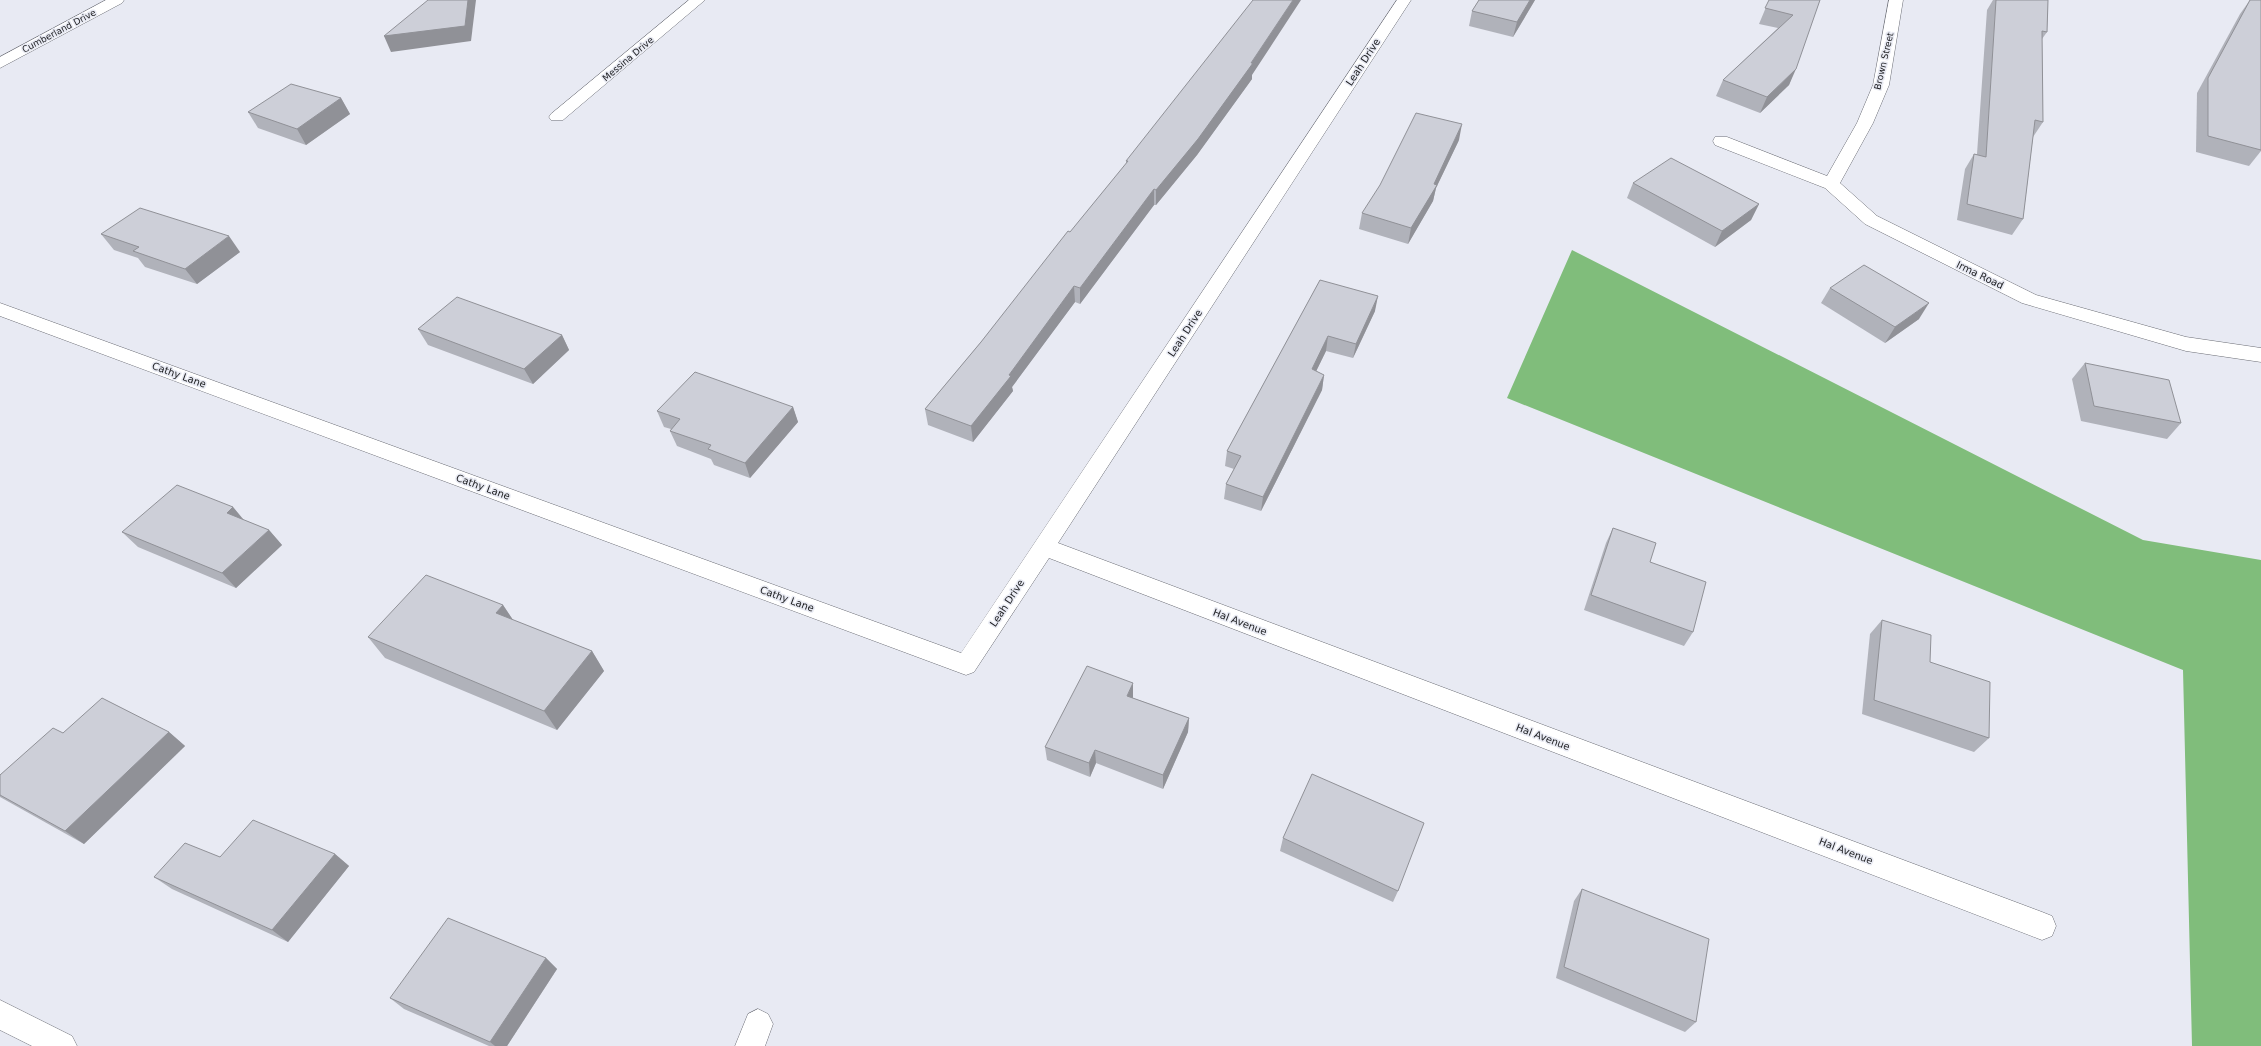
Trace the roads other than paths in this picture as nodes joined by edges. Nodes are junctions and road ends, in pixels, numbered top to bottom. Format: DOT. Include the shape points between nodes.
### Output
graph roads {
  1 [pos="118,0"];
  2 [pos="698,0"];
  3 [pos="1404,0"];
  4 [pos="1896,0"];
  5 [pos="0,63"];
  6 [pos="557,118"];
  7 [pos="1721,141"];
  8 [pos="1831,184"];
  9 [pos="0,309"];
  10 [pos="2261,355"];
  11 [pos="1044,548"];
  12 [pos="966,665"];
  13 [pos="2042,926"];
  14 [pos="0,1014"];
  15 [pos="62,1046"];
  1 -- 5 [label="street, Cumberland Drive"];
  2 -- 6 [label="street, Messina Drive"];
  3 -- 11 [label="street, Leah Drive"];
  4 -- 8 [label="street, Brown Street" via="1880,84 1865,123"];
  7 -- 8 [label="street, Irma Road"];
  8 -- 10 [label="street, Irma Road" via="1871,220 2029,299 2186,344"];
  9 -- 12 [label="street, Cathy Lane"];
  11 -- 12 [label="street, Leah Drive"];
  11 -- 13 [label="street, Hal Avenue"];
  14 -- 15 [label="street"];
}
